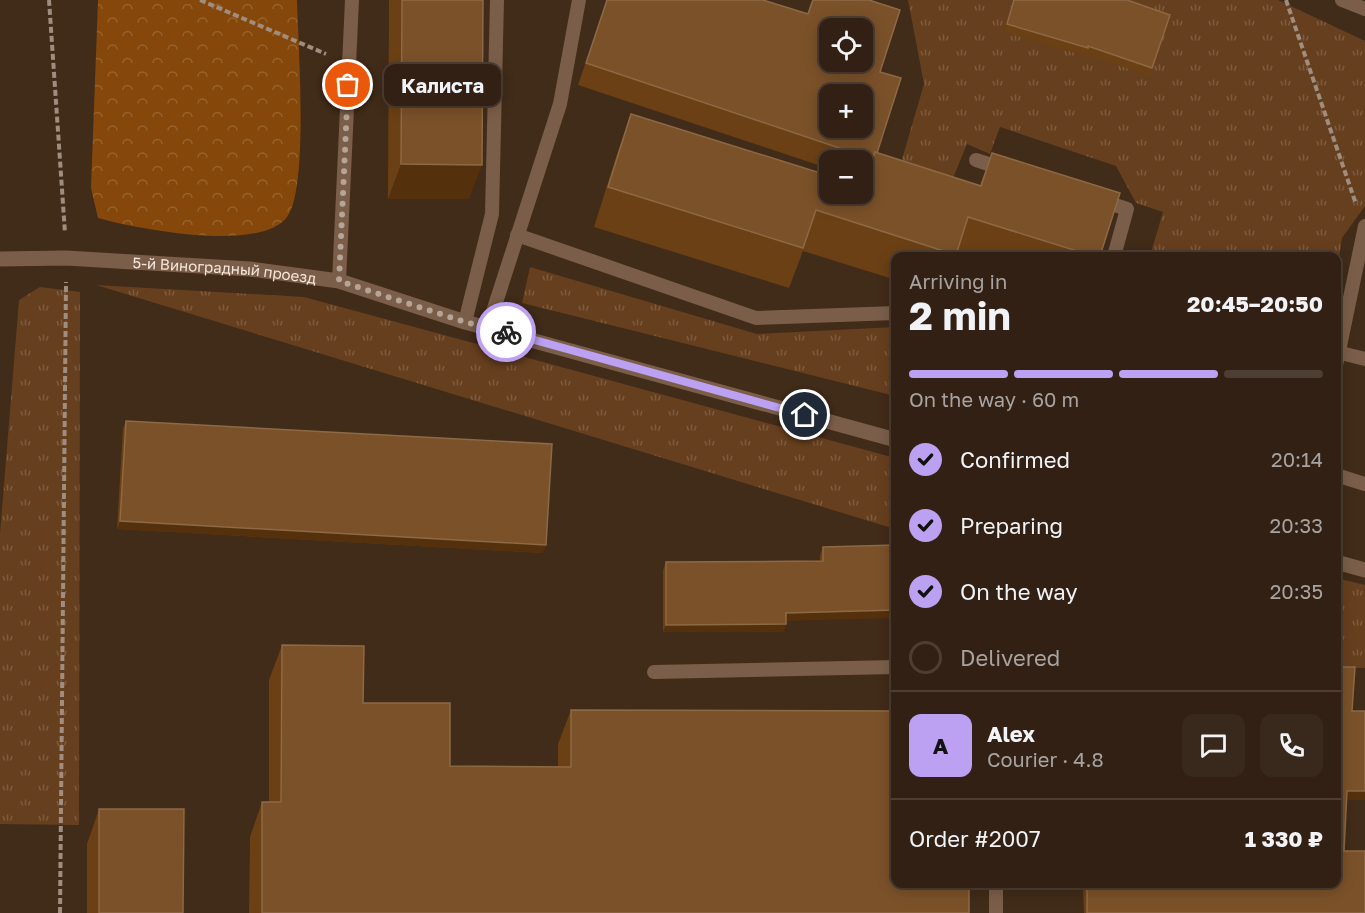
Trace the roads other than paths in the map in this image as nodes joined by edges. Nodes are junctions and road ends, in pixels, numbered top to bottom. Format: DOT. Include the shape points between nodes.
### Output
graph roads {
  1 [pos="352,0"];
  2 [pos="497,0"];
  3 [pos="579,0"];
  4 [pos="1342,0"];
  5 [pos="1365,9"];
  6 [pos="976,160"];
  7 [pos="1019,174"];
  8 [pos="1084,195"];
  9 [pos="1365,226"];
  10 [pos="517,235"];
  11 [pos="1115,252"];
  12 [pos="0,259"];
  13 [pos="339,281"];
  14 [pos="891,313"];
  15 [pos="465,322"];
  16 [pos="488,327"];
  17 [pos="1341,349"];
  18 [pos="1341,359"];
  19 [pos="1365,359"];
  20 [pos="891,439"];
  21 [pos="1341,476"];
  22 [pos="1365,483"];
  23 [pos="1341,563"];
  24 [pos="1365,570"];
  25 [pos="891,667"];
  26 [pos="654,672"];
  27 [pos="996,888"];
  28 [pos="996,913"];
  1 -- 13 [label="lane"];
  2 -- 15 [label="lane" via="492,214"];
  3 -- 10 [label="lane" via="560,104"];
  4 -- 5 [label="lane"];
  6 -- 7 [label="lane"];
  8 -- 11 [label="lane" via="1127,209"];
  9 -- 17 [label="lane"];
  10 -- 14 [label="lane" via="756,318"];
  10 -- 16 [label="lane"];
  12 -- 13 [label="street, 5-й Виноградный проезд" via="66,258 250,268"];
  13 -- 15 [label="street, 5-й Виноградный проезд"];
  15 -- 16 [label="street, 5-й Виноградный проезд"];
  16 -- 20 [label="street, 5-й Виноградный проезд"];
  18 -- 19 [label="lane"];
  21 -- 22 [label="lane"];
  23 -- 24 [label="street"];
  25 -- 26 [label="lane"];
  27 -- 28 [label="lane"];
}
